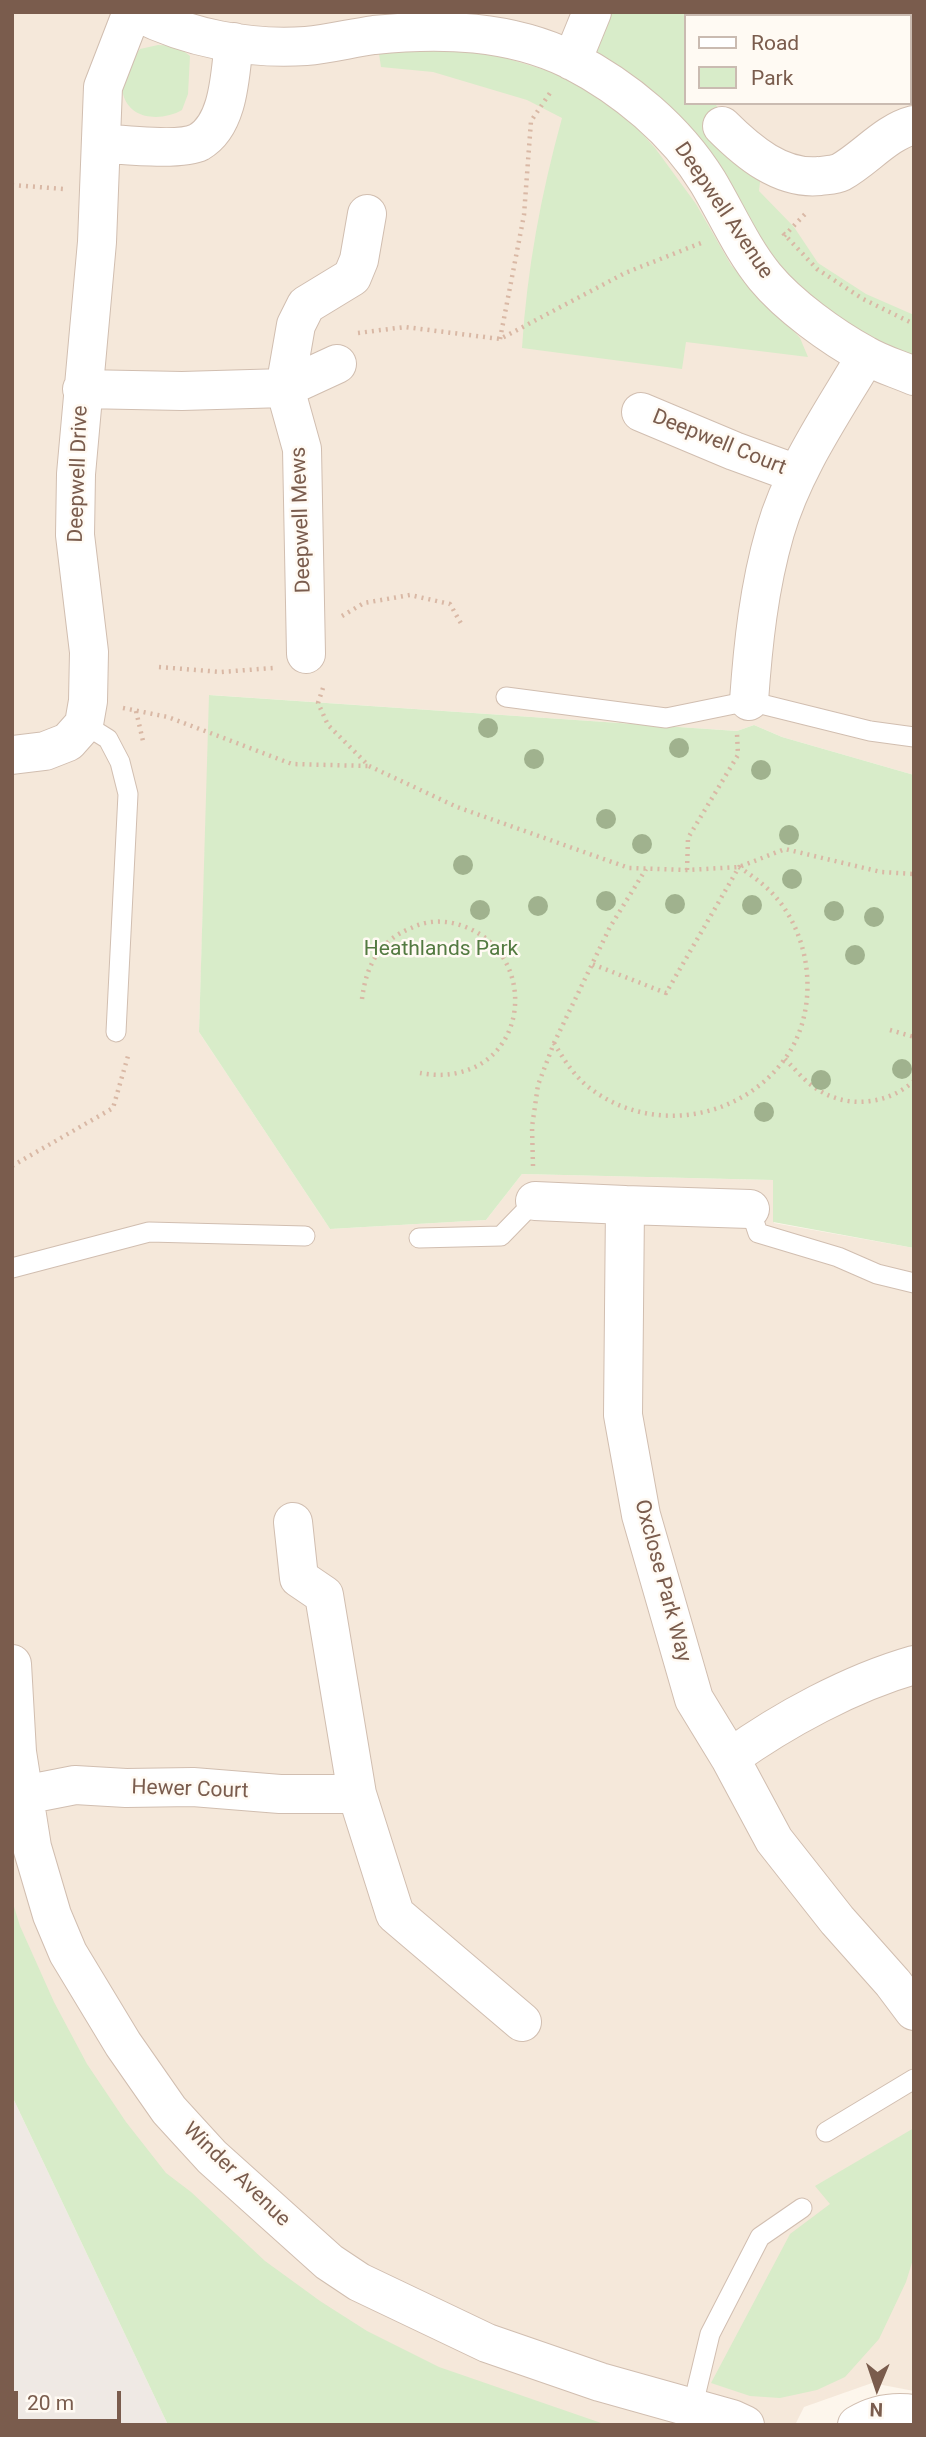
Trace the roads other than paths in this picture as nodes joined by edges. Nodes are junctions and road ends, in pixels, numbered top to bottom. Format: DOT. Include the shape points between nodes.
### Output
graph roads {
  1 [pos="135,12"];
  2 [pos="592,12"];
  3 [pos="234,42"];
  4 [pos="572,61"];
  5 [pos="914,125"];
  6 [pos="722,126"];
  7 [pos="102,143"];
  8 [pos="367,214"];
  9 [pos="866,356"];
  10 [pos="337,364"];
  11 [pos="914,376"];
  12 [pos="285,388"];
  13 [pos="82,389"];
  14 [pos="641,412"];
  15 [pos="797,474"];
  16 [pos="306,654"];
  17 [pos="506,697"];
  18 [pos="750,701"];
  19 [pos="86,713"];
  20 [pos="914,737"];
  21 [pos="12,755"];
  22 [pos="116,1032"];
  23 [pos="536,1200"];
  24 [pos="625,1205"];
  25 [pos="750,1209"];
  26 [pos="305,1236"];
  27 [pos="419,1237"];
  28 [pos="12,1268"];
  29 [pos="914,1283"];
  30 [pos="293,1522"];
  31 [pos="12,1664"];
  32 [pos="914,1665"];
  33 [pos="730,1758"];
  34 [pos="357,1794"];
  35 [pos="23,1795"];
  36 [pos="914,2011"];
  37 [pos="522,2022"];
  38 [pos="914,2079"];
  39 [pos="826,2132"];
  40 [pos="802,2208"];
  41 [pos="911,2408"];
  42 [pos="692,2409"];
  43 [pos="745,2425"];
  44 [pos="857,2425"];
  1 -- 3 [label="street, Deepwell Avenue" via="185,33"];
  1 -- 7 [label="street, Deepwell Drive" via="103,87"];
  2 -- 4 [label="street"];
  3 -- 4 [label="street, Deepwell Avenue" via="307,46 455,31 510,40"];
  3 -- 7 [label="street" via="223,108 214,127 198,142 174,146"];
  4 -- 9 [label="street, Deepwell Avenue" via="657,118 706,180 766,278 814,322"];
  5 -- 6 [label="street" via="901,128 839,174 807,177 776,168 747,151"];
  7 -- 13 [label="street, Deepwell Drive"];
  8 -- 12 [label="street, Deepwell Mews" via="352,277 306,305 296,326"];
  9 -- 11 [label="street, Deepwell Avenue"];
  9 -- 15 [label="street, Deepwell Court"];
  10 -- 12 [label="street"];
  12 -- 13 [label="street"];
  12 -- 16 [label="street, Deepwell Mews" via="302,449"];
  13 -- 19 [label="street, Deepwell Drive" via="75,535 89,652"];
  14 -- 15 [label="street, Deepwell Court"];
  15 -- 18 [label="street, Deepwell Court" via="775,530 758,601"];
  17 -- 18 [label="lane" via="666,718"];
  18 -- 20 [label="lane" via="870,731"];
  19 -- 21 [label="street" via="68,742 45,751"];
  19 -- 22 [label="lane" via="120,762 128,794"];
  23 -- 24 [label="street"];
  23 -- 27 [label="lane" via="501,1236"];
  24 -- 25 [label="street"];
  24 -- 33 [label="street, Oxclose Park Way" via="623,1415 641,1515 694,1699"];
  25 -- 29 [label="lane" via="758,1233"];
  26 -- 28 [label="lane" via="149,1232"];
  30 -- 34 [label="street" via="299,1578 324,1595"];
  31 -- 35 [label="street, Winder Avenue"];
  32 -- 33 [label="street" via="884,1674 777,1726"];
  33 -- 36 [label="street, Oxclose Park Way" via="774,1840"];
  34 -- 35 [label="street, Hewer Court" via="75,1785"];
  34 -- 37 [label="street" via="396,1914"];
  35 -- 42 [label="street, Winder Avenue" via="32,1847 68,1953 123,2045 169,2110 212,2157 329,2262 359,2282 487,2343"];
  38 -- 39 [label="lane"];
  40 -- 42 [label="lane" via="760,2237 710,2334"];
  41 -- 44 [label="street" via="873,2416"];
  42 -- 43 [label="street, Winder Avenue"];
}
